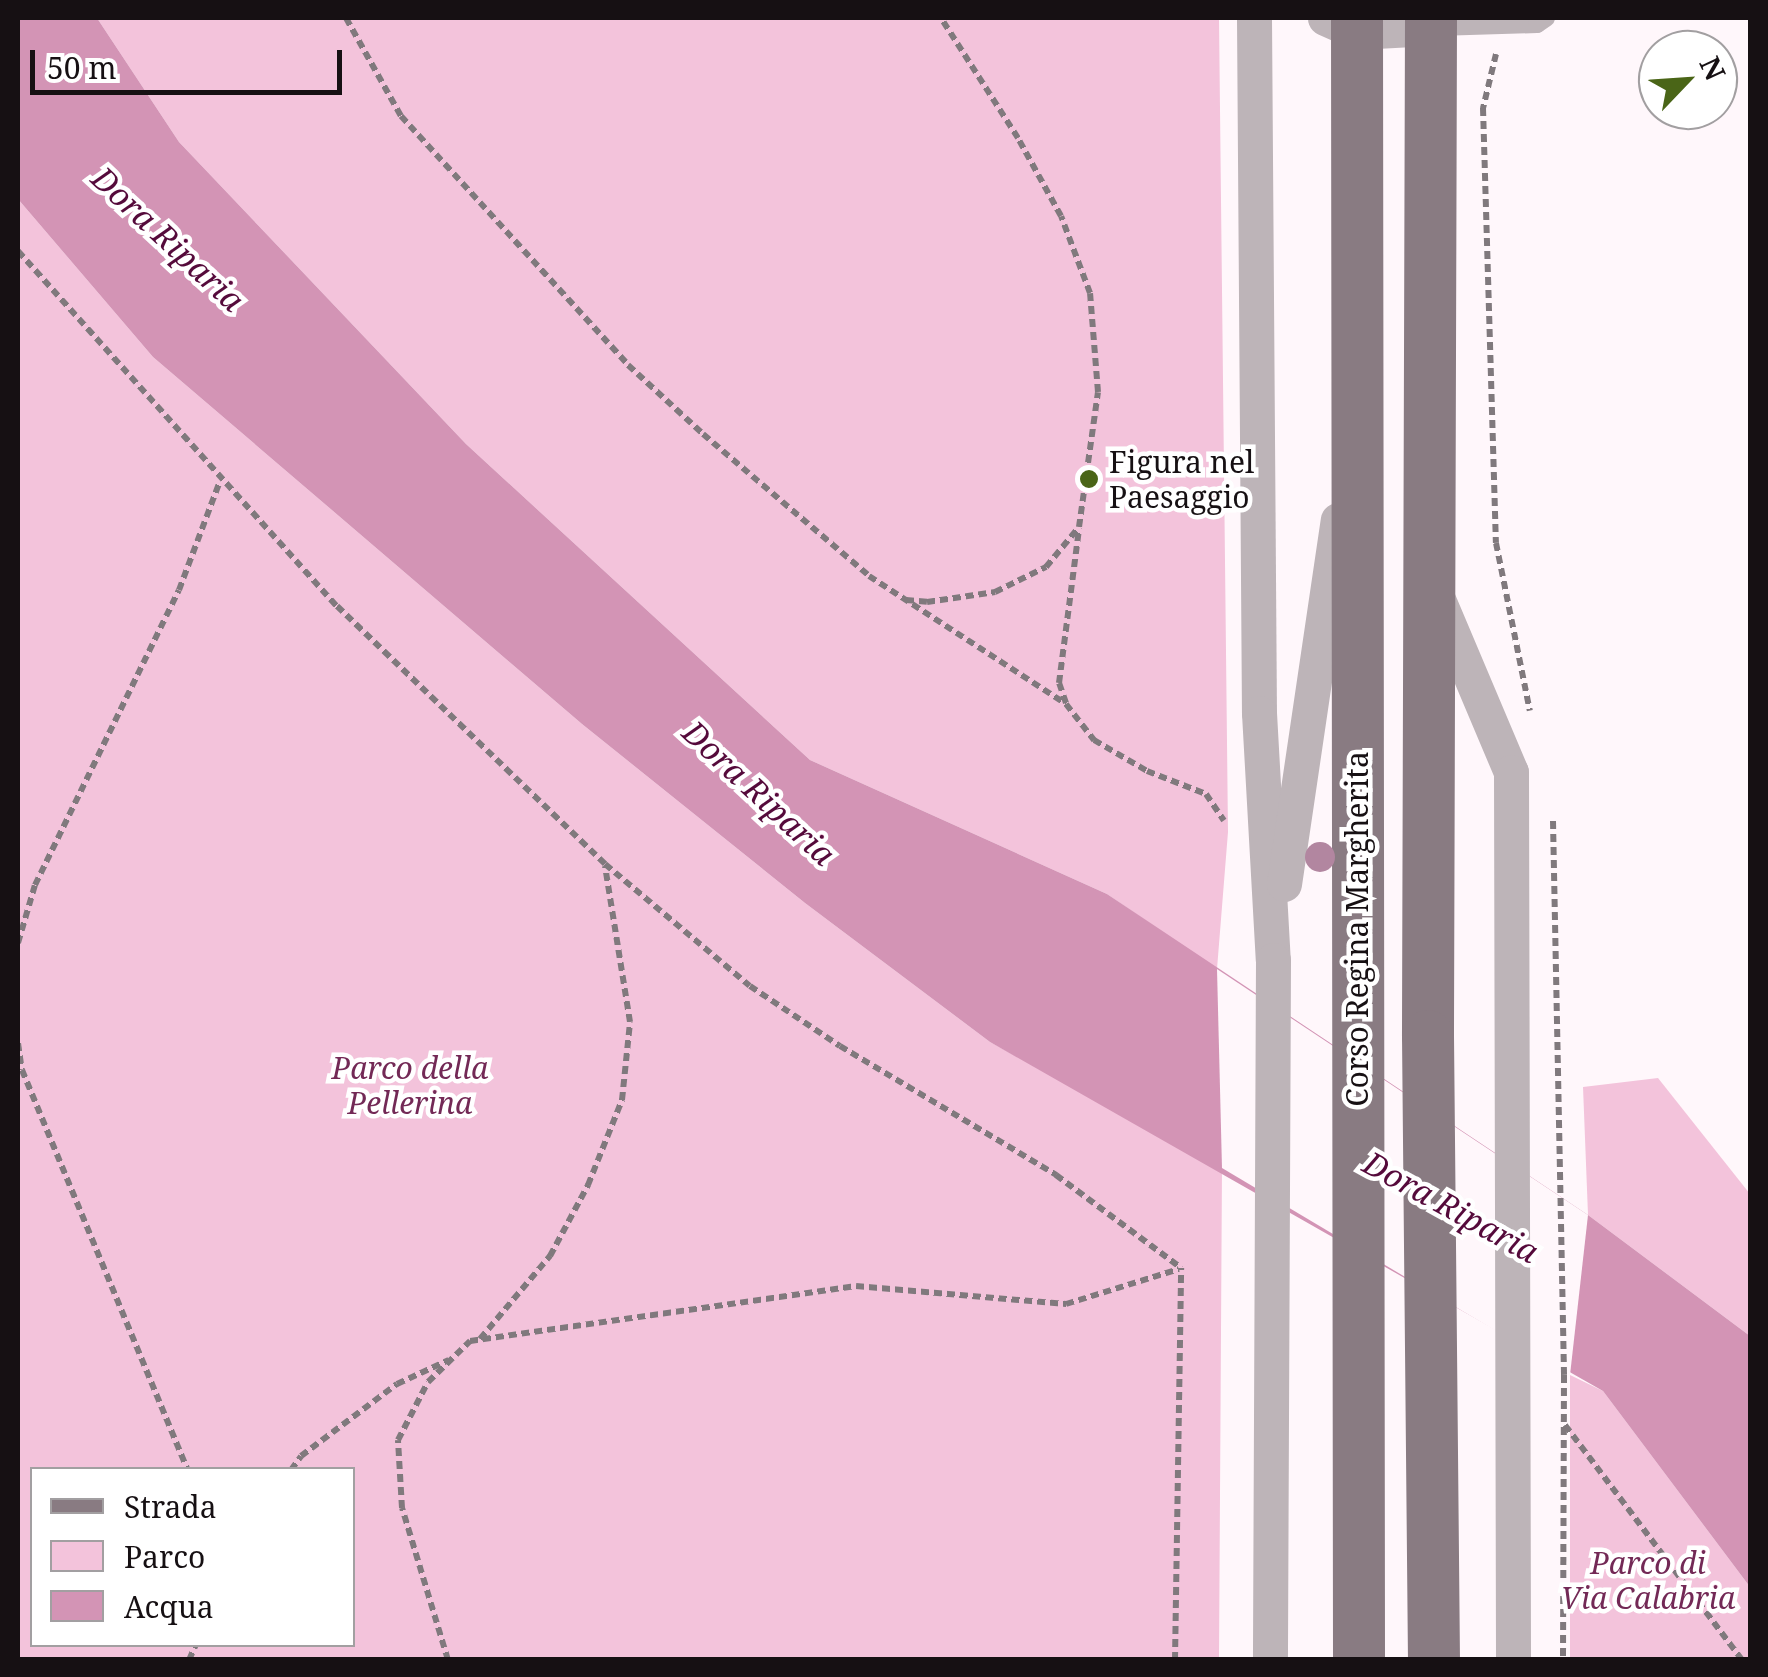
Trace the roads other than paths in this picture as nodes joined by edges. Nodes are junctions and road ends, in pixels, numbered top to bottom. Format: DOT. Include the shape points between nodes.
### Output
graph roads {
  1 [pos="1254,18"];
  2 [pos="1546,18"];
  3 [pos="1347,22"];
  4 [pos="1431,22"];
  5 [pos="1360,379"];
  6 [pos="1431,582"];
  7 [pos="1273,960"];
  8 [pos="1270,1660"];
  9 [pos="1359,1660"];
  10 [pos="1434,1660"];
  11 [pos="1514,1660"];
  1 -- 7 [label="street, Corso Regina Margherita" via="1260,713"];
  2 -- 4 [label="lane" via="1537,24"];
  3 -- 4 [label="street, Corso Regina Margherita"];
  3 -- 5 [label="main road, Corso Regina Margherita"];
  4 -- 6 [label="main road"];
  5 -- 7 [label="street, Corso Regina Margherita"];
  5 -- 9 [label="main road, Corso Regina Margherita"];
  6 -- 10 [label="main road"];
  6 -- 11 [label="street" via="1511,772"];
  7 -- 8 [label="street, Corso Regina Margherita"];
}
